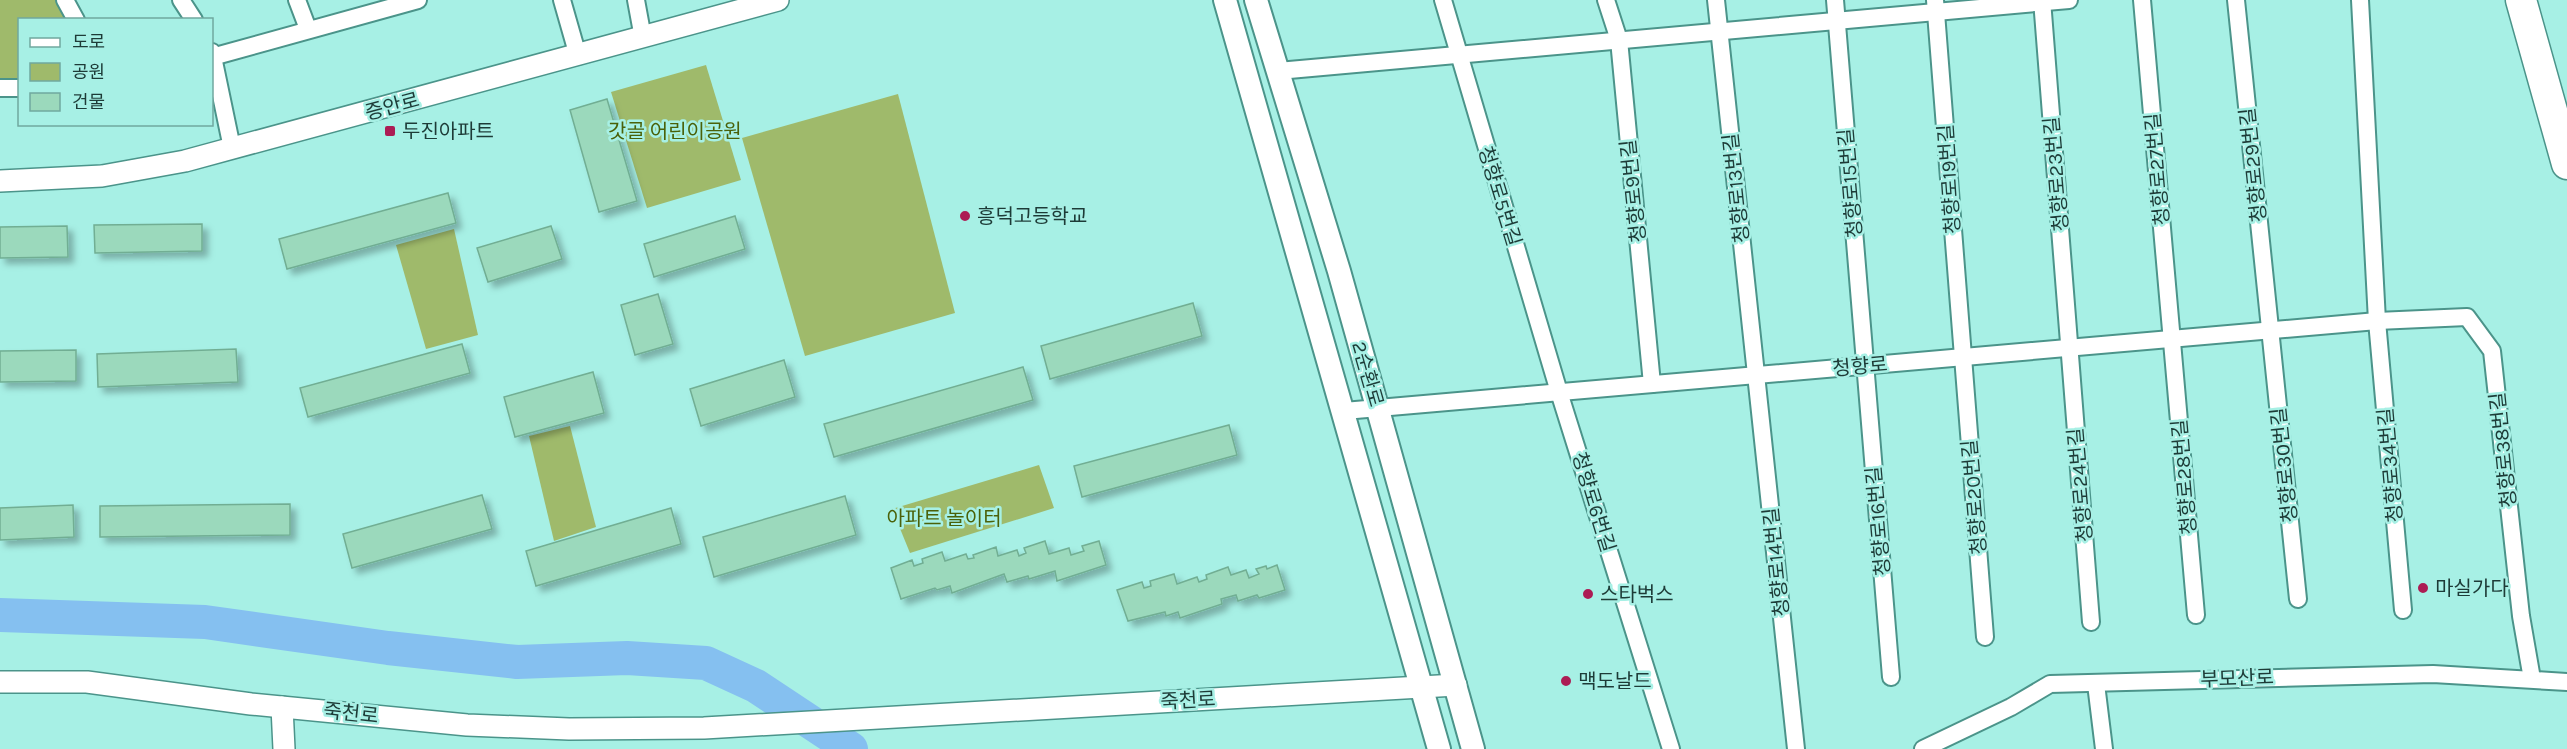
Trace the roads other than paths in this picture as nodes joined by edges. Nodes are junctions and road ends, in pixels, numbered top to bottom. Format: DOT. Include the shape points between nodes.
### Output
graph roads {
  1 [pos="65,0"];
  2 [pos="181,0"];
  3 [pos="297,0"];
  4 [pos="413,0"];
  5 [pos="562,0"];
  6 [pos="636,0"];
  7 [pos="778,0"];
  8 [pos="1225,0"];
  9 [pos="1256,0"];
  10 [pos="1443,0"];
  11 [pos="1606,0"];
  12 [pos="1716,0"];
  13 [pos="1835,0"];
  14 [pos="2069,0"];
  15 [pos="2142,0"];
  16 [pos="2236,0"];
  17 [pos="2360,0"];
  18 [pos="2522,0"];
  19 [pos="2042,1"];
  20 [pos="1935,6"];
  21 [pos="75,18"];
  22 [pos="193,18"];
  23 [pos="1836,21"];
  24 [pos="308,29"];
  25 [pos="1720,32"];
  26 [pos="643,38"];
  27 [pos="1619,40"];
  28 [pos="213,55"];
  29 [pos="1458,55"];
  30 [pos="578,56"];
  31 [pos="213,60"];
  32 [pos="1278,71"];
  33 [pos="0,88"];
  34 [pos="18,88"];
  35 [pos="232,148"];
  36 [pos="2567,164"];
  37 [pos="0,181"];
  38 [pos="2377,321"];
  39 [pos="2270,330"];
  40 [pos="2172,339"];
  41 [pos="2069,348"];
  42 [pos="1963,357"];
  43 [pos="1865,366"];
  44 [pos="1756,375"];
  45 [pos="1652,384"];
  46 [pos="1559,392"];
  47 [pos="1377,408"];
  48 [pos="1344,411"];
  49 [pos="2298,599"];
  50 [pos="2403,610"];
  51 [pos="2196,615"];
  52 [pos="2091,622"];
  53 [pos="1985,637"];
  54 [pos="1891,677"];
  55 [pos="2532,679"];
  56 [pos="0,682"];
  57 [pos="2567,682"];
  58 [pos="2097,684"];
  59 [pos="1456,685"];
  60 [pos="1421,687"];
  61 [pos="282,707"];
  62 [pos="284,749"];
  63 [pos="1439,749"];
  64 [pos="1473,749"];
  65 [pos="1671,749"];
  66 [pos="1796,749"];
  67 [pos="1923,749"];
  68 [pos="2104,749"];
  1 -- 21 [label="street"];
  2 -- 22 [label="street"];
  3 -- 24 [label="street"];
  4 -- 24 [label="street"];
  5 -- 30 [label="street"];
  6 -- 26 [label="street"];
  7 -- 26 [label="street, 증안로"];
  8 -- 48 [label="main road, 2순환로"];
  9 -- 32 [label="main road, 2순환로"];
  10 -- 29 [label="street, 청향로5번길"];
  11 -- 27 [label="street, 청향로9번길"];
  12 -- 25 [label="street, 청향로13번길"];
  13 -- 23 [label="street, 청향로15번길"];
  14 -- 19 [label="street"];
  15 -- 40 [label="street, 청향로27번길"];
  16 -- 39 [label="street, 청향로29번길"];
  17 -- 38 [label="street, 청향로34번길"];
  18 -- 36 [label="highway"];
  19 -- 20 [label="street"];
  19 -- 41 [label="street, 청향로23번길"];
  20 -- 23 [label="street"];
  20 -- 42 [label="street, 청향로19번길"];
  23 -- 25 [label="street"];
  23 -- 43 [label="street, 청향로15번길"];
  24 -- 28 [label="street"];
  25 -- 27 [label="street"];
  25 -- 44 [label="street, 청향로13번길"];
  26 -- 30 [label="street, 증안로"];
  27 -- 29 [label="street"];
  27 -- 45 [label="street, 청향로9번길"];
  29 -- 32 [label="street"];
  29 -- 46 [label="street, 청향로5번길"];
  30 -- 35 [label="street, 증안로"];
  31 -- 35 [label="street"];
  32 -- 47 [label="main road, 2순환로"];
  33 -- 34 [label="street"];
  35 -- 37 [label="street, 증안로" via="102,176"];
  38 -- 39 [label="street, 청향로"];
  38 -- 50 [label="street, 청향로34번길"];
  38 -- 55 [label="street, 청향로38번길" via="2467,317 2492,351 2521,616"];
  39 -- 40 [label="street, 청향로"];
  39 -- 49 [label="street, 청향로30번길"];
  40 -- 41 [label="street, 청향로"];
  40 -- 51 [label="street, 청향로28번길"];
  41 -- 42 [label="street, 청향로"];
  41 -- 52 [label="street, 청향로24번길"];
  42 -- 43 [label="street, 청향로"];
  42 -- 53 [label="street, 청향로20번길"];
  43 -- 44 [label="street, 청향로"];
  43 -- 54 [label="street, 청향로16번길"];
  44 -- 45 [label="street, 청향로"];
  44 -- 66 [label="street, 청향로14번길"];
  45 -- 46 [label="street, 청향로"];
  46 -- 47 [label="street, 청향로"];
  46 -- 65 [label="street, 청향로6번길"];
  47 -- 48 [label="street, 청향로"];
  47 -- 59 [label="main road, 2순환로"];
  48 -- 60 [label="main road, 2순환로"];
  55 -- 57 [label="street, 부모산로"];
  55 -- 58 [label="street, 부모산로" via="2433,674"];
  56 -- 61 [label="street, 죽천로" via="87,682"];
  58 -- 67 [label="street, 부모산로" via="2050,684"];
  58 -- 68 [label="street"];
  59 -- 60 [label="street, 죽천로"];
  59 -- 64 [label="main road, 2순환로"];
  60 -- 61 [label="street, 죽천로" via="704,728 569,729 467,724"];
  60 -- 63 [label="main road, 2순환로"];
  61 -- 62 [label="street"];
}
